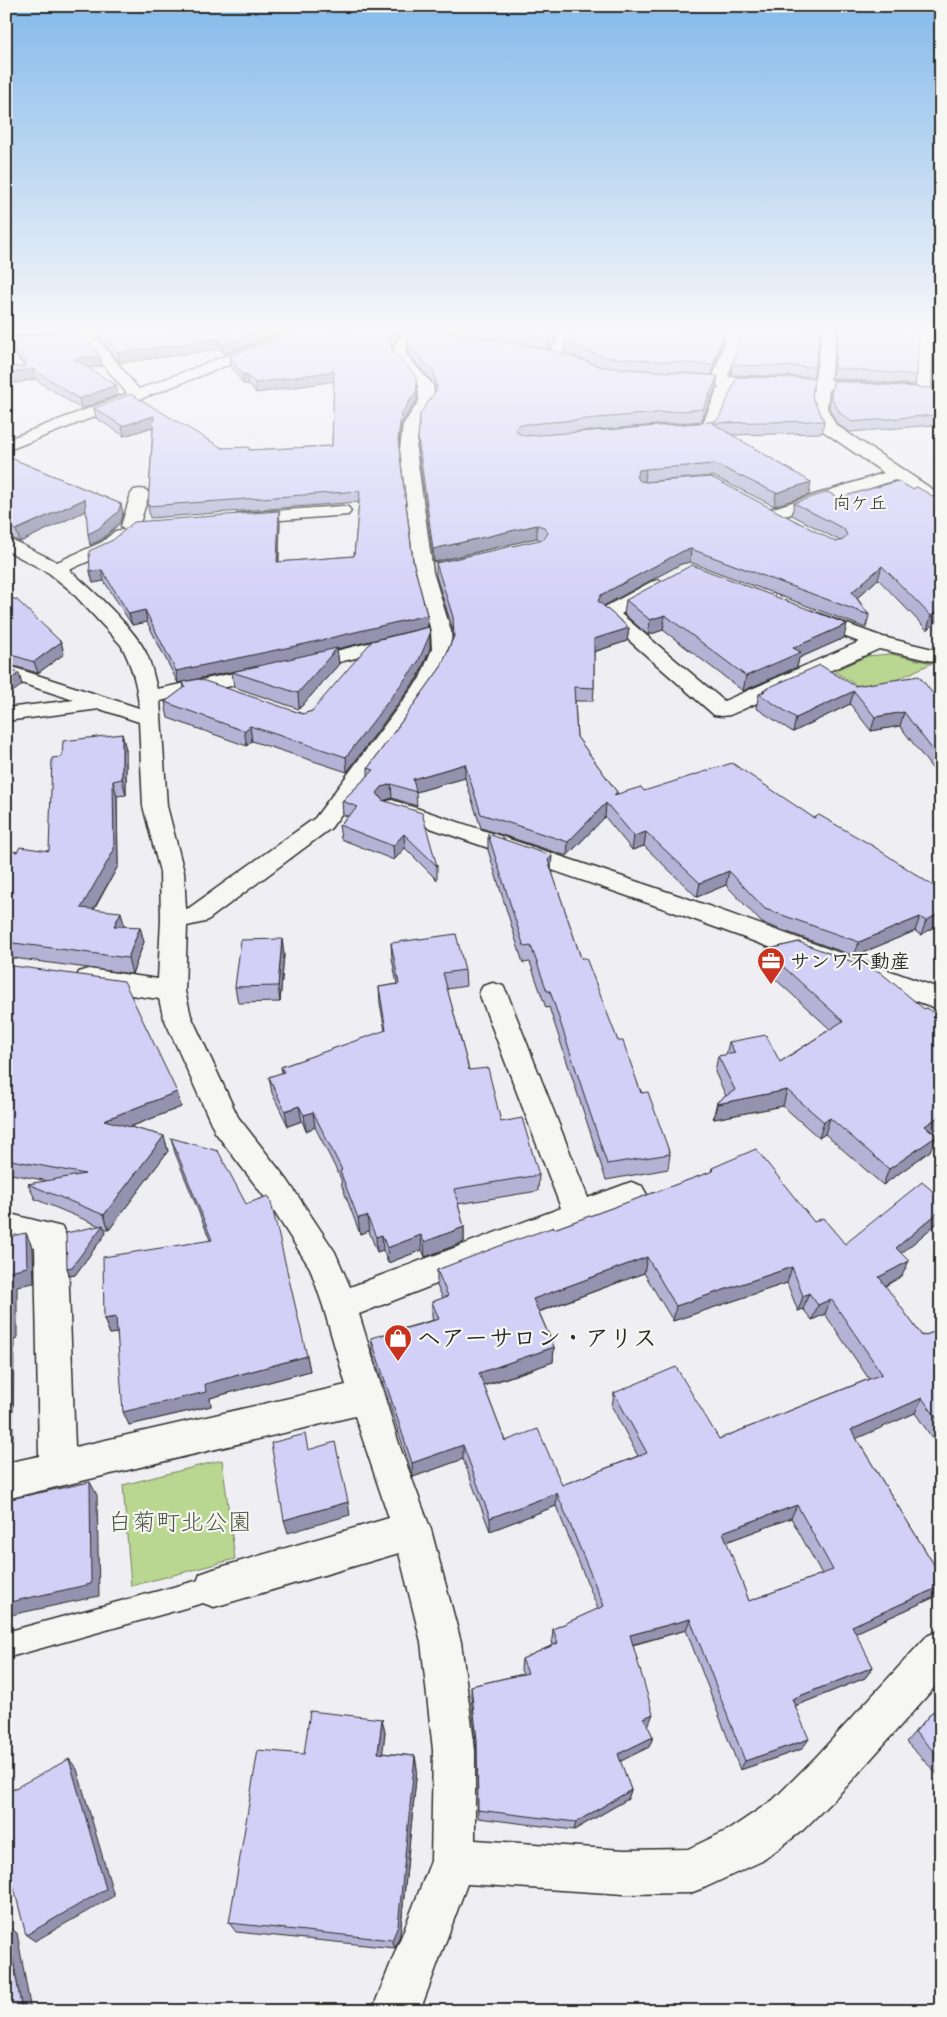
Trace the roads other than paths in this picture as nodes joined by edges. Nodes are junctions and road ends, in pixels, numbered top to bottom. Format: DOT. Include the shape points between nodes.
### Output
graph roads {
  1 [pos="65,423"];
  2 [pos="412,423"];
  3 [pos="710,423"];
  4 [pos="827,423"];
  5 [pos="660,431"];
  6 [pos="6,446"];
  7 [pos="897,474"];
  8 [pos="140,494"];
  9 [pos="941,503"];
  10 [pos="756,505"];
  11 [pos="342,511"];
  12 [pos="773,514"];
  13 [pos="227,519"];
  14 [pos="150,524"];
  15 [pos="791,524"];
  16 [pos="130,526"];
  17 [pos="6,542"];
  18 [pos="56,568"];
  19 [pos="673,578"];
  20 [pos="797,611"];
  21 [pos="441,631"];
  22 [pos="877,642"];
  23 [pos="364,650"];
  24 [pos="941,657"];
  25 [pos="6,671"];
  26 [pos="340,678"];
  27 [pos="204,686"];
  28 [pos="240,698"];
  29 [pos="101,703"];
  30 [pos="149,708"];
  31 [pos="6,715"];
  32 [pos="392,806"];
  33 [pos="174,918"];
  34 [pos="64,976"];
  35 [pos="171,991"];
  36 [pos="493,993"];
  37 [pos="941,1000"];
  38 [pos="631,1195"];
  39 [pos="579,1214"];
  40 [pos="6,1226"];
  41 [pos="340,1306"];
  42 [pos="366,1397"];
  43 [pos="57,1468"];
  44 [pos="6,1481"];
  45 [pos="412,1530"];
  46 [pos="214,1588"];
  47 [pos="6,1645"];
  48 [pos="941,1650"];
  49 [pos="453,1861"];
  50 [pos="396,2011"];
  1 -- 6 [label="street"];
  2 -- 21 [label="street" via="408,450 433,570"];
  3 -- 5 [label="street" via="709,427"];
  4 -- 7 [label="street" via="829,428"];
  7 -- 9 [label="street"];
  7 -- 12 [label="street"];
  8 -- 16 [label="street"];
  10 -- 12 [label="street"];
  11 -- 13 [label="street"];
  12 -- 15 [label="street"];
  14 -- 16 [label="street"];
  16 -- 18 [label="street" via="108,546"];
  17 -- 18 [label="street"];
  18 -- 30 [label="street" via="130,642 143,670"];
  19 -- 22 [label="street" via="608,613 722,710"];
  20 -- 22 [label="street"];
  21 -- 23 [label="street"];
  21 -- 33 [label="street" via="442,648 430,679 323,823 196,916"];
  22 -- 24 [label="street"];
  23 -- 26 [label="street"];
  23 -- 27 [label="street"];
  25 -- 29 [label="street"];
  27 -- 28 [label="street"];
  27 -- 30 [label="street"];
  29 -- 30 [label="street"];
  29 -- 31 [label="street"];
  30 -- 33 [label="street" via="155,806 172,872"];
  32 -- 37 [label="street" via="677,904"];
  33 -- 35 [label="street"];
  34 -- 35 [label="street"];
  35 -- 41 [label="street" via="177,1016 226,1124 277,1190 324,1262"];
  36 -- 39 [label="street"];
  38 -- 39 [label="street"];
  39 -- 41 [label="street"];
  40 -- 43 [label="street" via="51,1238"];
  41 -- 42 [label="street"];
  42 -- 43 [label="street"];
  42 -- 45 [label="street"];
  43 -- 44 [label="street"];
  45 -- 46 [label="street"];
  45 -- 49 [label="street" via="444,1662 454,1750"];
  46 -- 47 [label="lane"];
  48 -- 49 [label="street" via="788,1815 746,1845 690,1870 624,1872"];
  49 -- 50 [label="street"];
}
